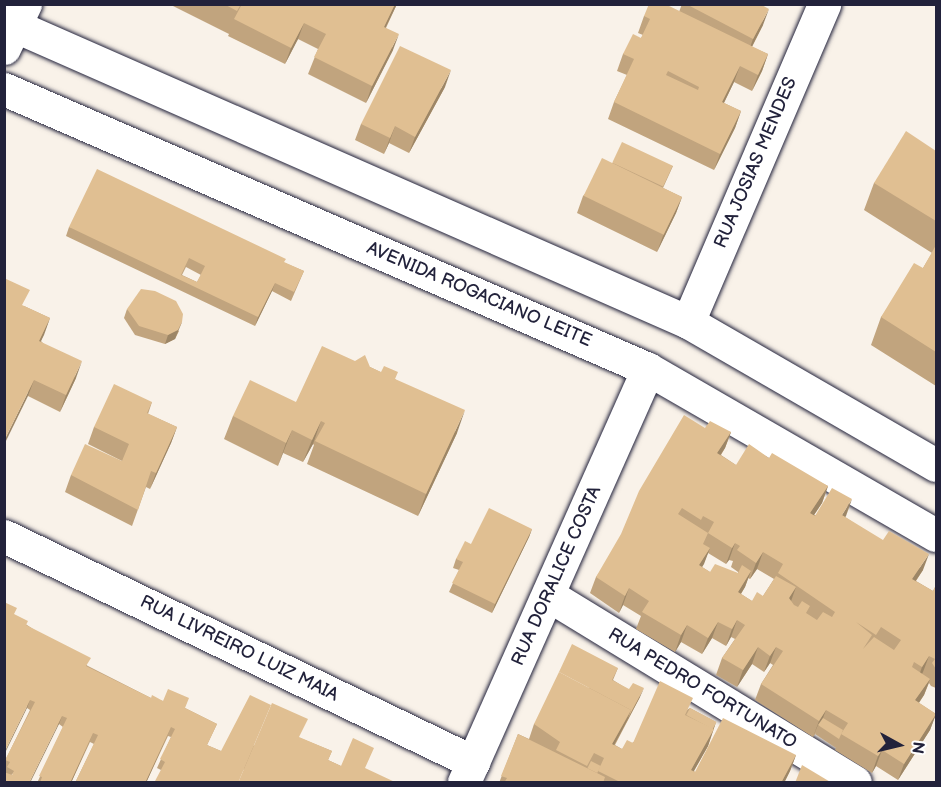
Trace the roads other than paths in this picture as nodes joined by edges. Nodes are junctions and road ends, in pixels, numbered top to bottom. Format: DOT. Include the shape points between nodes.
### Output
graph roads {
  1 [pos="824,4"];
  2 [pos="12,25"];
  3 [pos="4,89"];
  4 [pos="688,322"];
  5 [pos="648,369"];
  6 [pos="936,465"];
  7 [pos="936,535"];
  8 [pos="4,536"];
  9 [pos="550,596"];
  10 [pos="468,772"];
  11 [pos="855,783"];
  1 -- 4 [label="main road, RUA JOSIAS MENDES"];
  2 -- 4 [label="main road"];
  3 -- 5 [label="main road, AVENIDA ROGACIANO LEITE"];
  4 -- 6 [label="main road"];
  5 -- 7 [label="main road, AVENIDA ROGACIANO LEITE"];
  5 -- 9 [label="main road, RUA DORALICE COSTA"];
  8 -- 10 [label="main road, RUA LIVREIRO LUIZ MAIA"];
  9 -- 10 [label="main road, RUA DORALICE COSTA"];
  9 -- 11 [label="main road, RUA PEDRO FORTUNATO"];
}
